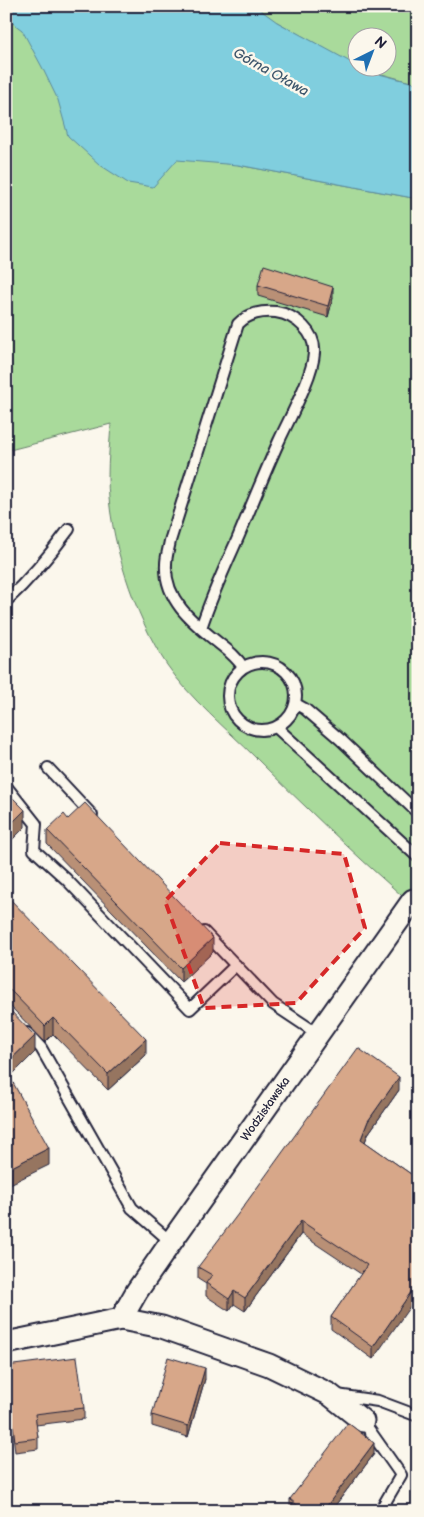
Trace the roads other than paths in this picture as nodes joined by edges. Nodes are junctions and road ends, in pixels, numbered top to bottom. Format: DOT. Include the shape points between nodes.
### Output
graph roads {
  1 [pos="69,529"];
  2 [pos="6,601"];
  3 [pos="201,628"];
  4 [pos="243,667"];
  5 [pos="296,704"];
  6 [pos="276,727"];
  7 [pos="48,768"];
  8 [pos="6,786"];
  9 [pos="418,813"];
  10 [pos="100,823"];
  11 [pos="418,857"];
  12 [pos="415,895"];
  13 [pos="198,926"];
  14 [pos="236,965"];
  15 [pos="18,1024"];
  16 [pos="318,1034"];
  17 [pos="171,1242"];
  18 [pos="121,1319"];
  19 [pos="6,1343"];
  20 [pos="329,1394"];
  21 [pos="418,1416"];
  22 [pos="362,1421"];
  23 [pos="380,1511"];
  1 -- 2 [label="lane"];
  3 -- 3 [label="lane" via="178,606 167,583 170,541 238,324 245,317 262,311 280,313 308,330 314,353 310,373 210,599"];
  3 -- 4 [label="lane" via="234,655"];
  4 -- 5 [label="lane" via="266,662 285,670 294,683"];
  4 -- 6 [label="lane" via="230,683 231,710 250,728"];
  5 -- 6 [label="lane" via="292,714"];
  5 -- 9 [label="lane" via="341,740"];
  6 -- 11 [label="lane"];
  7 -- 10 [label="lane"];
  8 -- 14 [label="lane" via="36,824 34,850 66,879 190,1009"];
  12 -- 16 [label="street, Wodzisławska"];
  13 -- 14 [label="lane"];
  14 -- 16 [label="lane" via="273,1004"];
  15 -- 17 [label="lane" via="41,1048 132,1208"];
  16 -- 17 [label="street, Wodzisławska"];
  17 -- 18 [label="street, Wodzisławska"];
  18 -- 19 [label="street"];
  18 -- 20 [label="street" via="162,1327 260,1362"];
  20 -- 21 [label="lane" via="378,1401"];
  20 -- 22 [label="street"];
  22 -- 23 [label="lane" via="401,1475"];
}
